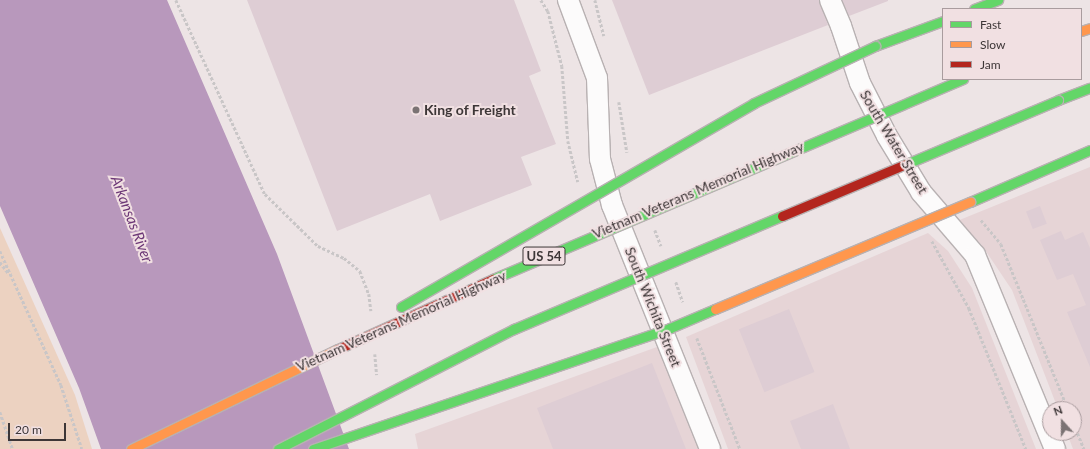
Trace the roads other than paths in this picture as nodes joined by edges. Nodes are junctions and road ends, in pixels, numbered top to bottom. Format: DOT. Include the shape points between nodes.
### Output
graph roads {
  1 [pos="568,0"];
  2 [pos="830,0"];
  3 [pos="998,0"];
  4 [pos="977,8"];
  5 [pos="942,21"];
  6 [pos="961,80"];
  7 [pos="1090,88"];
  8 [pos="1090,150"];
  9 [pos="394,311"];
  10 [pos="376,318"];
  11 [pos="276,377"];
  12 [pos="131,449"];
  13 [pos="278,449"];
  14 [pos="313,449"];
  15 [pos="710,449"];
  16 [pos="1055,449"];
  1 -- 15 [label="street, South Wichita Street" via="596,78 600,159 612,205"];
  2 -- 16 [label="street, South Water Street" via="860,83 887,136 921,192 975,255"];
  3 -- 4 [label="highway"];
  5 -- 9 [label="highway, bridge" via="875,46 754,103"];
  6 -- 11 [label="highway, Vietnam Veterans Memorial Highway / US 54, bridge" via="580,240"];
  7 -- 13 [label="highway, bridge" via="514,329"];
  8 -- 14 [label="highway, bridge" via="670,328"];
  10 -- 11 [label="highway, bridge"];
  11 -- 12 [label="highway, Vietnam Veterans Memorial Highway / US 54, bridge"];
}
